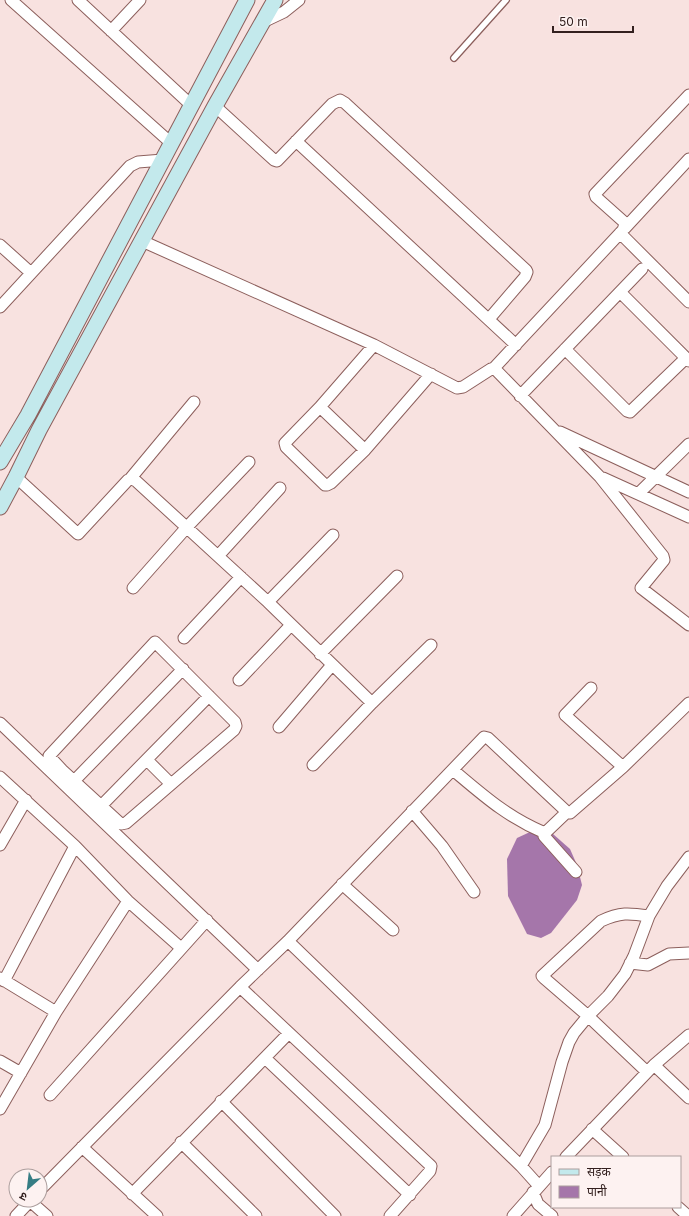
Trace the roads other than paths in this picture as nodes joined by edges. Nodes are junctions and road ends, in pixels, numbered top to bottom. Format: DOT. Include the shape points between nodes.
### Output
graph roads {
  1 [pos="11,0"];
  2 [pos="78,0"];
  3 [pos="140,0"];
  4 [pos="247,0"];
  5 [pos="275,0"];
  6 [pos="299,0"];
  7 [pos="506,0"];
  8 [pos="264,22"];
  9 [pos="111,31"];
  10 [pos="454,58"];
  11 [pos="689,95"];
  12 [pos="191,105"];
  13 [pos="214,106"];
  14 [pos="296,141"];
  15 [pos="171,143"];
  16 [pos="689,159"];
  17 [pos="163,160"];
  18 [pos="622,230"];
  19 [pos="142,241"];
  20 [pos="0,245"];
  21 [pos="642,269"];
  22 [pos="31,273"];
  23 [pos="620,292"];
  24 [pos="689,302"];
  25 [pos="0,307"];
  26 [pos="489,319"];
  27 [pos="374,345"];
  28 [pos="516,345"];
  29 [pos="565,349"];
  30 [pos="688,359"];
  31 [pos="494,368"];
  32 [pos="431,374"];
  33 [pos="520,396"];
  34 [pos="194,402"];
  35 [pos="320,408"];
  36 [pos="552,429"];
  37 [pos="689,444"];
  38 [pos="365,450"];
  39 [pos="0,462"];
  40 [pos="249,462"];
  41 [pos="16,477"];
  42 [pos="600,477"];
  43 [pos="656,477"];
  44 [pos="130,479"];
  45 [pos="280,488"];
  46 [pos="689,492"];
  47 [pos="638,494"];
  48 [pos="0,507"];
  49 [pos="689,516"];
  50 [pos="187,527"];
  51 [pos="333,535"];
  52 [pos="218,556"];
  53 [pos="397,576"];
  54 [pos="241,577"];
  55 [pos="133,588"];
  56 [pos="268,602"];
  57 [pos="291,625"];
  58 [pos="689,625"];
  59 [pos="184,638"];
  60 [pos="430,645"];
  61 [pos="320,654"];
  62 [pos="332,665"];
  63 [pos="183,669"];
  64 [pos="239,680"];
  65 [pos="591,688"];
  66 [pos="209,696"];
  67 [pos="372,703"];
  68 [pos="689,703"];
  69 [pos="0,722"];
  70 [pos="279,728"];
  71 [pos="147,760"];
  72 [pos="313,765"];
  73 [pos="623,767"];
  74 [pos="453,770"];
  75 [pos="58,773"];
  76 [pos="0,777"];
  77 [pos="74,781"];
  78 [pos="171,784"];
  79 [pos="26,800"];
  80 [pos="101,806"];
  81 [pos="412,811"];
  82 [pos="567,812"];
  83 [pos="545,833"];
  84 [pos="0,845"];
  85 [pos="75,846"];
  86 [pos="689,857"];
  87 [pos="576,872"];
  88 [pos="342,884"];
  89 [pos="474,892"];
  90 [pos="128,901"];
  91 [pos="649,916"];
  92 [pos="207,920"];
  93 [pos="393,930"];
  94 [pos="288,941"];
  95 [pos="181,948"];
  96 [pos="689,953"];
  97 [pos="630,963"];
  98 [pos="258,970"];
  99 [pos="2,979"];
  100 [pos="240,987"];
  101 [pos="56,1012"];
  102 [pos="588,1016"];
  103 [pos="289,1033"];
  104 [pos="689,1035"];
  105 [pos="265,1058"];
  106 [pos="0,1061"];
  107 [pos="650,1068"];
  108 [pos="21,1073"];
  109 [pos="50,1095"];
  110 [pos="689,1098"];
  111 [pos="221,1101"];
  112 [pos="0,1109"];
  113 [pos="592,1129"];
  114 [pos="182,1142"];
  115 [pos="82,1147"];
  116 [pos="567,1156"];
  117 [pos="622,1156"];
  118 [pos="521,1166"];
  119 [pos="551,1173"];
  120 [pos="48,1182"];
  121 [pos="536,1189"];
  122 [pos="132,1194"];
  123 [pos="410,1195"];
  124 [pos="23,1208"];
  125 [pos="38,1208"];
  126 [pos="679,1208"];
  127 [pos="16,1216"];
  128 [pos="47,1216"];
  129 [pos="157,1216"];
  130 [pos="256,1216"];
  131 [pos="335,1216"];
  132 [pos="390,1216"];
  133 [pos="513,1216"];
  134 [pos="552,1216"];
  135 [pos="688,1216"];
  1 -- 15 [label="street"];
  2 -- 9 [label="street"];
  3 -- 9 [label="street"];
  4 -- 12 [label="main road"];
  5 -- 8 [label="main road"];
  6 -- 8 [label="street" via="284,12"];
  7 -- 10 [label="lane"];
  8 -- 13 [label="main road"];
  9 -- 12 [label="street"];
  11 -- 18 [label="street" via="595,194 624,222"];
  12 -- 15 [label="main road"];
  13 -- 14 [label="street" via="275,160 278,160"];
  13 -- 19 [label="main road"];
  14 -- 26 [label="street"];
  14 -- 26 [label="street" via="332,104 342,100 519,263 526,270 526,274"];
  15 -- 17 [label="main road"];
  16 -- 18 [label="street"];
  17 -- 22 [label="street" via="138,162 130,166"];
  17 -- 39 [label="main road" via="28,415"];
  18 -- 24 [label="street"];
  18 -- 28 [label="street"];
  19 -- 27 [label="street"];
  19 -- 41 [label="main road"];
  20 -- 22 [label="street"];
  21 -- 23 [label="street"];
  22 -- 25 [label="street"];
  23 -- 29 [label="street"];
  23 -- 30 [label="street"];
  26 -- 28 [label="street"];
  27 -- 32 [label="street"];
  27 -- 35 [label="street"];
  28 -- 31 [label="street"];
  29 -- 30 [label="street" via="629,412"];
  29 -- 33 [label="street"];
  31 -- 32 [label="street" via="459,388"];
  31 -- 33 [label="street"];
  32 -- 38 [label="street"];
  33 -- 36 [label="street"];
  34 -- 44 [label="street"];
  35 -- 38 [label="street"];
  35 -- 38 [label="street" via="284,445 324,484 331,483"];
  36 -- 42 [label="street"];
  36 -- 43 [label="street"];
  37 -- 43 [label="street"];
  40 -- 50 [label="street"];
  41 -- 44 [label="street" via="78,534"];
  41 -- 48 [label="main road"];
  42 -- 47 [label="street"];
  42 -- 58 [label="street" via="664,557 641,588"];
  43 -- 46 [label="street"];
  43 -- 47 [label="street"];
  44 -- 50 [label="street" via="136,481"];
  45 -- 52 [label="street"];
  47 -- 49 [label="street"];
  50 -- 52 [label="street"];
  50 -- 55 [label="street"];
  51 -- 56 [label="street"];
  52 -- 54 [label="street"];
  53 -- 61 [label="street"];
  54 -- 56 [label="street"];
  54 -- 59 [label="street"];
  56 -- 57 [label="street"];
  57 -- 61 [label="street"];
  57 -- 64 [label="street"];
  60 -- 67 [label="street"];
  61 -- 62 [label="street"];
  62 -- 67 [label="street"];
  62 -- 70 [label="street"];
  63 -- 66 [label="street"];
  63 -- 75 [label="street" via="155,642 50,755"];
  63 -- 77 [label="street"];
  65 -- 73 [label="street" via="566,716"];
  66 -- 71 [label="street"];
  66 -- 78 [label="street" via="236,726"];
  67 -- 72 [label="street"];
  68 -- 73 [label="street"];
  69 -- 75 [label="street"];
  71 -- 78 [label="street"];
  71 -- 80 [label="street"];
  73 -- 82 [label="street" via="571,812"];
  74 -- 81 [label="street"];
  74 -- 82 [label="street" via="482,738 487,738"];
  74 -- 83 [label="street" via="506,813"];
  75 -- 77 [label="street"];
  75 -- 92 [label="street" via="116,836"];
  76 -- 79 [label="street"];
  77 -- 80 [label="street"];
  78 -- 80 [label="street" via="126,823 121,824"];
  79 -- 84 [label="street"];
  79 -- 85 [label="street"];
  81 -- 88 [label="street"];
  81 -- 89 [label="street" via="442,846"];
  82 -- 83 [label="street"];
  83 -- 87 [label="street" via="544,837"];
  85 -- 90 [label="street"];
  85 -- 99 [label="street"];
  86 -- 91 [label="street"];
  88 -- 93 [label="street"];
  88 -- 94 [label="street"];
  90 -- 95 [label="street"];
  90 -- 101 [label="street"];
  91 -- 97 [label="street"];
  91 -- 102 [label="street" via="627,913 601,921 543,974 544,978"];
  92 -- 95 [label="street"];
  92 -- 98 [label="street"];
  94 -- 98 [label="street"];
  94 -- 118 [label="street"];
  95 -- 109 [label="street"];
  96 -- 97 [label="street" via="669,954 645,965"];
  97 -- 102 [label="street" via="608,996"];
  98 -- 100 [label="street"];
  99 -- 101 [label="street"];
  100 -- 103 [label="street"];
  100 -- 115 [label="street"];
  101 -- 108 [label="street"];
  102 -- 107 [label="street"];
  102 -- 118 [label="street" via="569,1042 557,1076 545,1125"];
  103 -- 105 [label="street"];
  103 -- 123 [label="street" via="431,1166 430,1171"];
  104 -- 107 [label="street"];
  105 -- 111 [label="street"];
  105 -- 123 [label="street"];
  106 -- 108 [label="street"];
  107 -- 110 [label="street"];
  107 -- 113 [label="street"];
  108 -- 112 [label="street"];
  111 -- 114 [label="street"];
  111 -- 131 [label="street"];
  113 -- 116 [label="street"];
  113 -- 117 [label="street"];
  114 -- 122 [label="street"];
  114 -- 130 [label="street"];
  115 -- 120 [label="street"];
  115 -- 122 [label="street"];
  118 -- 121 [label="street"];
  119 -- 121 [label="street"];
  121 -- 133 [label="street"];
  121 -- 134 [label="street" via="538,1204"];
  122 -- 129 [label="street"];
  123 -- 132 [label="street"];
  124 -- 127 [label="street"];
  125 -- 128 [label="street"];
  126 -- 135 [label="street"];
}
